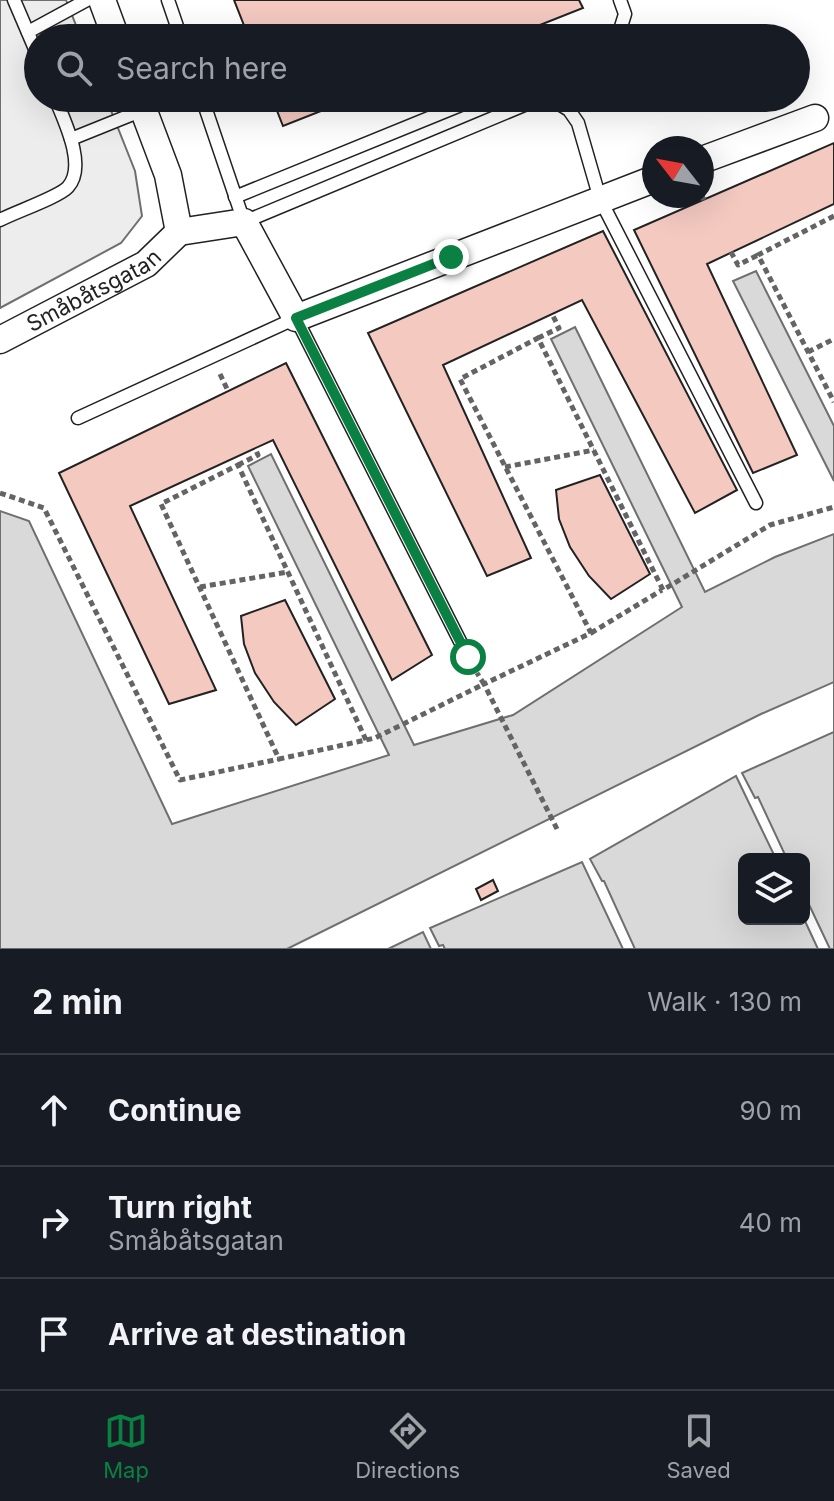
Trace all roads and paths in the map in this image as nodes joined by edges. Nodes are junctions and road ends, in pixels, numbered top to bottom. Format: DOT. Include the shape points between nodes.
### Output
graph roads {
  1 [pos="14,0"];
  2 [pos="87,0"];
  3 [pos="102,0"];
  4 [pos="168,0"];
  5 [pos="620,0"];
  6 [pos="24,24"];
  7 [pos="43,24"];
  8 [pos="111,24"];
  9 [pos="176,24"];
  10 [pos="622,24"];
  11 [pos="60,112"];
  12 [pos="125,112"];
  13 [pos="144,112"];
  14 [pos="207,112"];
  15 [pos="448,112"];
  16 [pos="504,112"];
  17 [pos="570,112"];
  18 [pos="815,118"];
  19 [pos="71,139"];
  20 [pos="714,156"];
  21 [pos="642,183"];
  22 [pos="600,199"];
  23 [pos="240,209"];
  24 [pos="834,216"];
  25 [pos="0,220"];
  26 [pos="179,232"];
  27 [pos="731,252"];
  28 [pos="758,255"];
  29 [pos="552,314"];
  30 [pos="296,318"];
  31 [pos="538,338"];
  32 [pos="834,339"];
  33 [pos="0,340"];
  34 [pos="808,352"];
  35 [pos="834,402"];
  36 [pos="78,418"];
  37 [pos="255,448"];
  38 [pos="594,450"];
  39 [pos="238,465"];
  40 [pos="505,467"];
  41 [pos="0,493"];
  42 [pos="756,503"];
  43 [pos="834,507"];
  44 [pos="288,572"];
  45 [pos="200,587"];
  46 [pos="665,588"];
  47 [pos="591,633"];
  48 [pos="468,657"];
  49 [pos="484,684"];
  50 [pos="366,740"];
  51 [pos="279,759"];
  52 [pos="557,829"];
  1 -- 6 [label="lane"];
  2 -- 7 [label="lane"];
  3 -- 8 [label="street"];
  4 -- 9 [label="lane"];
  5 -- 10 [label="lane"];
  11 -- 19 [label="lane"];
  12 -- 19 [label="lane"];
  13 -- 26 [label="street, Småbåtsgatan" via="168,175"];
  14 -- 23 [label="lane"];
  15 -- 23 [label="lane"];
  16 -- 23 [label="lane"];
  17 -- 22 [label="lane"];
  18 -- 20 [label="street"];
  19 -- 25 [label="lane" via="76,173 67,188"];
  21 -- 22 [label="street"];
  22 -- 30 [label="street"];
  22 -- 42 [label="lane"];
  23 -- 26 [label="street, Småbåtsgatan"];
  23 -- 30 [label="street"];
  24 -- 28 [label="path"];
  26 -- 33 [label="street, Småbåtsgatan" via="146,264"];
  27 -- 28 [label="path" via="738,265"];
  28 -- 34 [label="path"];
  29 -- 31 [label="path" via="559,328"];
  30 -- 36 [label="lane"];
  30 -- 48 [label="lane"];
  31 -- 38 [label="path"];
  31 -- 40 [label="path" via="460,379"];
  32 -- 34 [label="path"];
  34 -- 35 [label="path"];
  37 -- 39 [label="path" via="258,455"];
  38 -- 40 [label="path"];
  38 -- 46 [label="path"];
  39 -- 44 [label="path"];
  39 -- 45 [label="path" via="161,504"];
  40 -- 47 [label="path"];
  41 -- 51 [label="path" via="44,508 180,780"];
  43 -- 46 [label="path" via="770,525"];
  44 -- 45 [label="path"];
  44 -- 50 [label="path"];
  45 -- 51 [label="path"];
  46 -- 47 [label="path"];
  47 -- 49 [label="path"];
  48 -- 49 [label="path"];
  49 -- 50 [label="path"];
  49 -- 52 [label="path"];
  50 -- 51 [label="path"];
}
